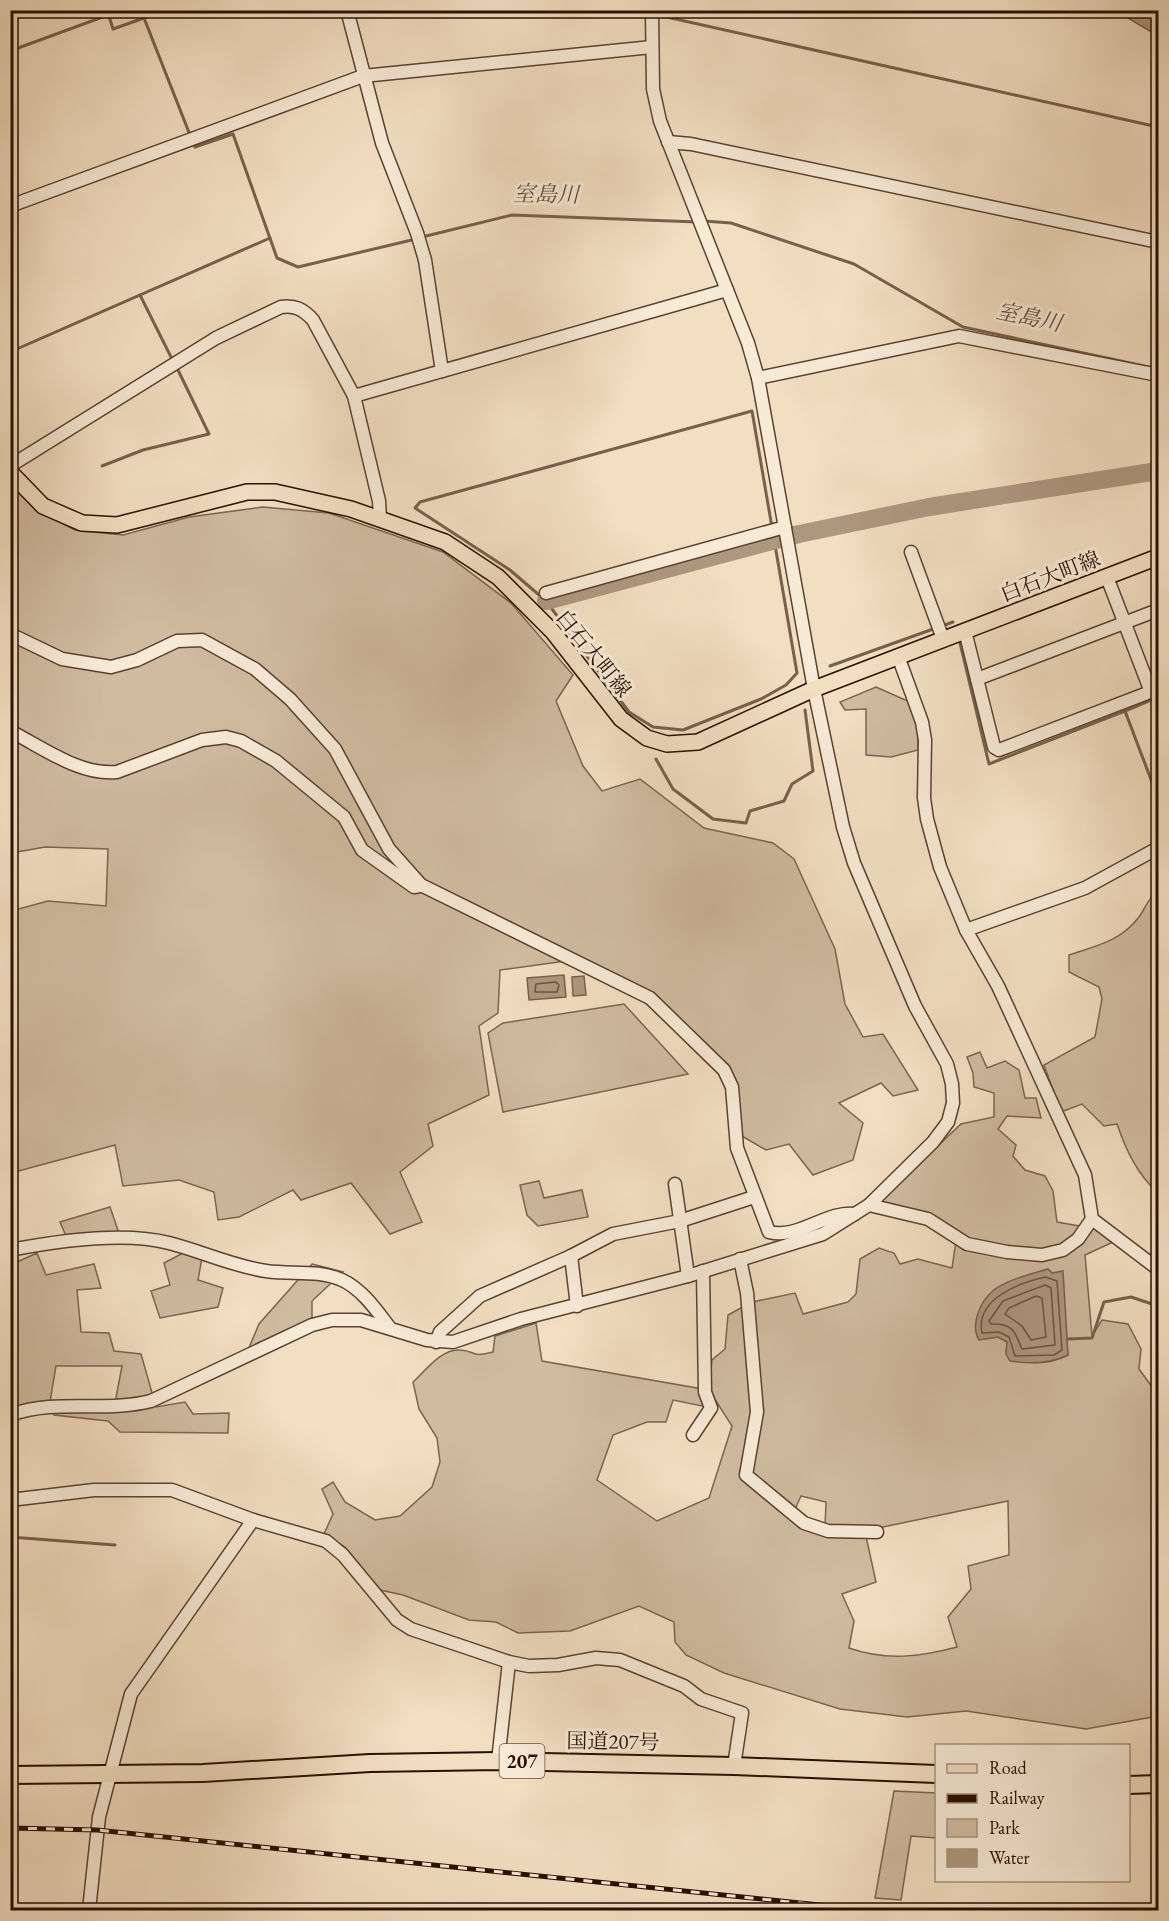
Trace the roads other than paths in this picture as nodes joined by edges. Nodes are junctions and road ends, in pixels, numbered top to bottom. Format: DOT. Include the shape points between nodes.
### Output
graph roads {
  1 [pos="347,10"];
  2 [pos="652,10"];
  3 [pos="652,47"];
  4 [pos="363,76"];
  5 [pos="668,142"];
  6 [pos="10,206"];
  7 [pos="1158,239"];
  8 [pos="727,290"];
  9 [pos="442,371"];
  10 [pos="1158,375"];
  11 [pos="758,378"];
  12 [pos="354,396"];
  13 [pos="10,466"];
  14 [pos="10,472"];
  15 [pos="380,518"];
  16 [pos="777,529"];
  17 [pos="911,552"];
  18 [pos="1158,557"];
  19 [pos="1107,577"];
  20 [pos="546,592"];
  21 [pos="1158,610"];
  22 [pos="1124,623"];
  23 [pos="940,631"];
  24 [pos="965,631"];
  25 [pos="10,634"];
  26 [pos="898,656"];
  27 [pos="977,679"];
  28 [pos="814,689"];
  29 [pos="1155,690"];
  30 [pos="10,731"];
  31 [pos="1158,848"];
  32 [pos="421,885"];
  33 [pos="966,930"];
  34 [pos="675,1184"];
  35 [pos="754,1197"];
  36 [pos="869,1205"];
  37 [pos="858,1214"];
  38 [pos="1092,1219"];
  39 [pos="680,1221"];
  40 [pos="10,1250"];
  41 [pos="571,1256"];
  42 [pos="740,1259"];
  43 [pos="1158,1269"];
  44 [pos="703,1271"];
  45 [pos="688,1275"];
  46 [pos="577,1306"];
  47 [pos="390,1328"];
  48 [pos="436,1342"];
  49 [pos="10,1415"];
  50 [pos="693,1435"];
  51 [pos="10,1500"];
  52 [pos="253,1520"];
  53 [pos="877,1532"];
  54 [pos="509,1662"];
  55 [pos="498,1761"];
  56 [pos="10,1766"];
  57 [pos="734,1766"];
  58 [pos="935,1774"];
  59 [pos="10,1775"];
  60 [pos="108,1775"];
  61 [pos="1158,1784"];
  62 [pos="1130,1785"];
  63 [pos="89,1911"];
  1 -- 4 [label="street"];
  2 -- 3 [label="street"];
  3 -- 4 [label="street"];
  3 -- 5 [label="street" via="654,89"];
  4 -- 6 [label="street"];
  4 -- 9 [label="street" via="382,143 419,238"];
  5 -- 7 [label="street"];
  5 -- 8 [label="street"];
  8 -- 9 [label="street"];
  8 -- 11 [label="street"];
  9 -- 12 [label="street"];
  10 -- 11 [label="street" via="959,336"];
  11 -- 16 [label="street"];
  12 -- 13 [label="street" via="313,320 298,308 281,308 216,338"];
  12 -- 15 [label="street"];
  14 -- 15 [label="main road, 白石大町線" via="43,506 82,523 117,525 247,492 275,492"];
  15 -- 28 [label="main road, 白石大町線" via="445,542 498,577 553,632 621,719 646,738 667,744 698,742"];
  16 -- 20 [label="street"];
  16 -- 28 [label="street" via="788,544"];
  17 -- 23 [label="street"];
  18 -- 19 [label="main road, 白石大町線"];
  19 -- 22 [label="street"];
  19 -- 24 [label="main road, 白石大町線"];
  21 -- 22 [label="street"];
  22 -- 27 [label="street"];
  22 -- 29 [label="street"];
  23 -- 24 [label="main road, 白石大町線"];
  23 -- 26 [label="main road, 白石大町線"];
  24 -- 27 [label="street"];
  25 -- 32 [label="street" via="62,659 111,667 137,660 177,641 202,640 255,669 291,699 335,749 389,849"];
  26 -- 28 [label="main road, 白石大町線"];
  26 -- 33 [label="street" via="922,723 927,819 940,867"];
  27 -- 29 [label="street" via="994,747 999,750"];
  28 -- 36 [label="street" via="854,863 915,1006 947,1064 952,1084 948,1122"];
  30 -- 32 [label="street" via="102,774 202,740 226,737 241,741 276,761 344,817 362,850 414,887"];
  31 -- 33 [label="street" via="1085,888"];
  32 -- 35 [label="street" via="650,998 724,1070 732,1087 734,1135"];
  33 -- 38 [label="street" via="998,986 1085,1175"];
  34 -- 39 [label="street"];
  35 -- 37 [label="street" via="765,1226 776,1234 848,1213"];
  35 -- 39 [label="street"];
  36 -- 37 [label="street"];
  36 -- 38 [label="street" via="928,1219 967,1244 1042,1256 1063,1250 1078,1239"];
  37 -- 42 [label="street" via="823,1234"];
  38 -- 43 [label="street"];
  39 -- 41 [label="street" via="613,1234"];
  39 -- 45 [label="street"];
  40 -- 47 [label="street" via="82,1239 136,1240 167,1243 266,1271 318,1273 344,1281 372,1304"];
  41 -- 46 [label="street"];
  41 -- 48 [label="street" via="480,1296 440,1332"];
  42 -- 44 [label="street"];
  42 -- 53 [label="street" via="747,1293 757,1412 746,1475 804,1523 828,1531"];
  44 -- 45 [label="street"];
  44 -- 50 [label="street" via="705,1392 711,1408"];
  45 -- 46 [label="street"];
  46 -- 48 [label="street" via="521,1319 453,1342"];
  47 -- 48 [label="street"];
  47 -- 49 [label="street" via="361,1320 332,1320 312,1325 151,1401 131,1406 38,1406"];
  51 -- 52 [label="street" via="94,1490 172,1490"];
  52 -- 54 [label="street" via="326,1541 343,1555 397,1620 411,1629"];
  52 -- 60 [label="street" via="132,1694"];
  54 -- 55 [label="street"];
  54 -- 57 [label="street" via="530,1666 596,1658 620,1660 684,1686 701,1699 742,1713"];
  55 -- 57 [label="highway, 国道207号 / 207"];
  55 -- 60 [label="highway, 国道207号 / 207"];
  56 -- 60 [label="highway, 国道207号 / 207"];
  57 -- 58 [label="highway, 国道207号 / 207"];
  59 -- 60 [label="highway, 国道207号 / 207"];
  60 -- 63 [label="street" via="99,1817"];
  61 -- 62 [label="highway"];
}
